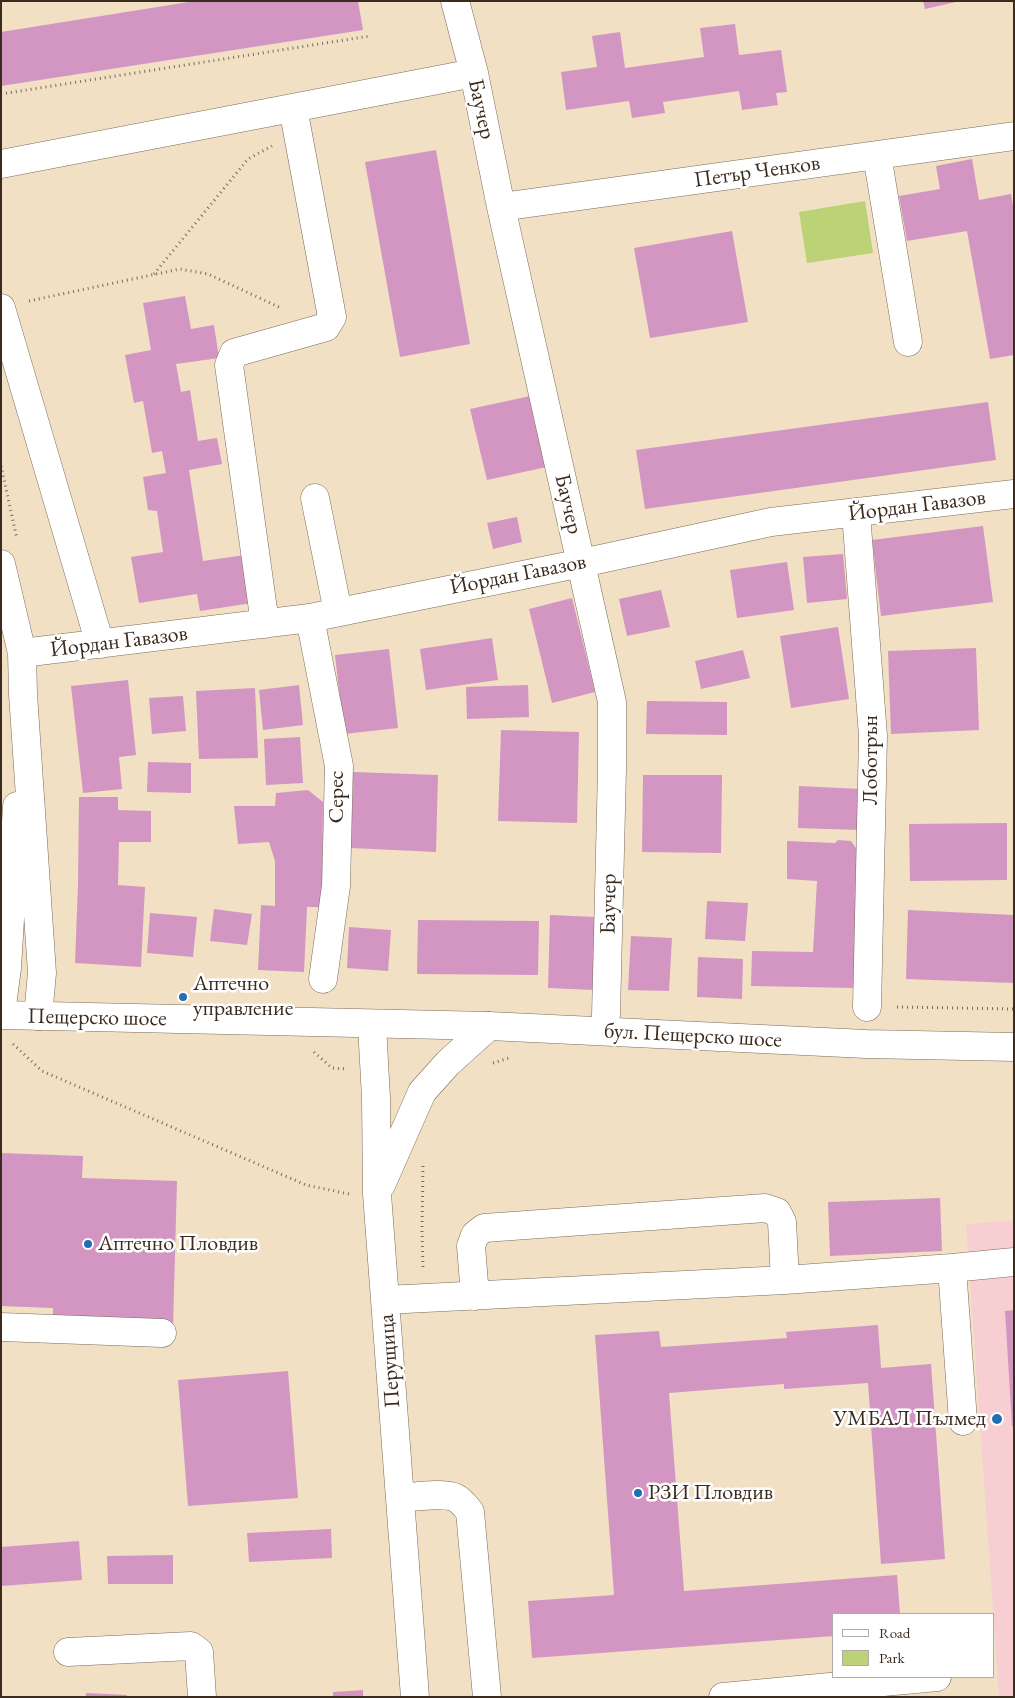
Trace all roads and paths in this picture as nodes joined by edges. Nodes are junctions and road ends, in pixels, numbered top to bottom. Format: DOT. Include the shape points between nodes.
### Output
graph roads {
  1 [pos="455,1"];
  2 [pos="370,36"];
  3 [pos="474,73"];
  4 [pos="1,94"];
  5 [pos="293,108"];
  6 [pos="1014,136"];
  7 [pos="299,138"];
  8 [pos="877,155"];
  9 [pos="1,164"];
  10 [pos="501,207"];
  11 [pos="154,275"];
  12 [pos="11,305"];
  13 [pos="307,333"];
  14 [pos="908,342"];
  15 [pos="1014,494"];
  16 [pos="315,498"];
  17 [pos="856,513"];
  18 [pos="582,563"];
  19 [pos="1,564"];
  20 [pos="338,612"];
  21 [pos="310,618"];
  22 [pos="265,624"];
  23 [pos="100,644"];
  24 [pos="22,653"];
  25 [pos="23,694"];
  26 [pos="323,979"];
  27 [pos="867,1007"];
  28 [pos="1014,1009"];
  29 [pos="606,1015"];
  30 [pos="38,1016"];
  31 [pos="4,1022"];
  32 [pos="372,1025"];
  33 [pos="489,1026"];
  34 [pos="1014,1047"];
  35 [pos="314,1052"];
  36 [pos="515,1056"];
  37 [pos="492,1063"];
  38 [pos="375,1069"];
  39 [pos="423,1164"];
  40 [pos="377,1194"];
  41 [pos="1014,1262"];
  42 [pos="952,1268"];
  43 [pos="786,1280"];
  44 [pos="475,1296"];
  45 [pos="424,1298"];
  46 [pos="385,1300"];
  47 [pos="1,1327"];
  48 [pos="162,1333"];
  49 [pos="963,1422"];
  50 [pos="400,1498"];
  51 [pos="68,1652"];
  52 [pos="926,1678"];
  53 [pos="202,1697"];
  54 [pos="415,1697"];
  55 [pos="487,1697"];
  56 [pos="723,1697"];
  1 -- 3 [label="street, Баучер"];
  2 -- 4 [label="path"];
  3 -- 5 [label="street"];
  3 -- 10 [label="street, Баучер"];
  5 -- 7 [label="street"];
  5 -- 9 [label="street"];
  6 -- 8 [label="street, Петър Ченков"];
  7 -- 11 [label="path" via="268,147 248,159"];
  7 -- 13 [label="street" via="332,317 326,328"];
  8 -- 10 [label="street, Петър Ченков"];
  8 -- 14 [label="street"];
  10 -- 18 [label="street, Баучер"];
  11 -- 12 [label="path"];
  11 -- 13 [label="path" via="180,269 208,274 299,316"];
  12 -- 23 [label="street"];
  13 -- 22 [label="street" via="234,353 229,365"];
  15 -- 17 [label="street, Йордан Гавазов"];
  16 -- 20 [label="street"];
  17 -- 18 [label="street, Йордан Гавазов" via="771,522"];
  17 -- 27 [label="street, Лоботрън" via="873,736"];
  18 -- 20 [label="street, Йордан Гавазов"];
  18 -- 29 [label="street, Баучер" via="612,702"];
  19 -- 24 [label="street"];
  20 -- 21 [label="street, Йордан Гавазов"];
  21 -- 22 [label="street, Йордан Гавазов"];
  21 -- 26 [label="street, Серес" via="339,766 336,886"];
  22 -- 23 [label="street, Йордан Гавазов"];
  23 -- 24 [label="street, Йордан Гавазов"];
  24 -- 25 [label="street"];
  25 -- 30 [label="street" via="42,973"];
  25 -- 31 [label="street"];
  27 -- 28 [label="path"];
  30 -- 31 [label="street, Пещерско шосе"];
  30 -- 32 [label="street, Пещерско шосе"];
  31 -- 40 [label="path" via="13,1045 42,1071 296,1182 345,1194"];
  32 -- 33 [label="street, бул. Пещерско шосе"];
  32 -- 38 [label="street, Перущица"];
  33 -- 34 [label="street, бул. Пещерско шосе" via="857,1044"];
  33 -- 40 [label="street" via="422,1092"];
  35 -- 38 [label="path" via="332,1068"];
  36 -- 37 [label="path"];
  38 -- 40 [label="street, Перущица"];
  39 -- 45 [label="path"];
  40 -- 46 [label="street, Перущица"];
  41 -- 42 [label="street"];
  42 -- 43 [label="street"];
  42 -- 49 [label="street"];
  43 -- 44 [label="street"];
  43 -- 44 [label="street" via="782,1222 777,1212 765,1208 484,1228 475,1235 471,1246"];
  44 -- 45 [label="street"];
  45 -- 46 [label="street"];
  46 -- 50 [label="street, Перущица"];
  47 -- 48 [label="street"];
  50 -- 54 [label="street, Перущица"];
  50 -- 55 [label="street" via="456,1498 470,1512"];
  51 -- 53 [label="street" via="191,1646 199,1652"];
  52 -- 56 [label="street"];
}
